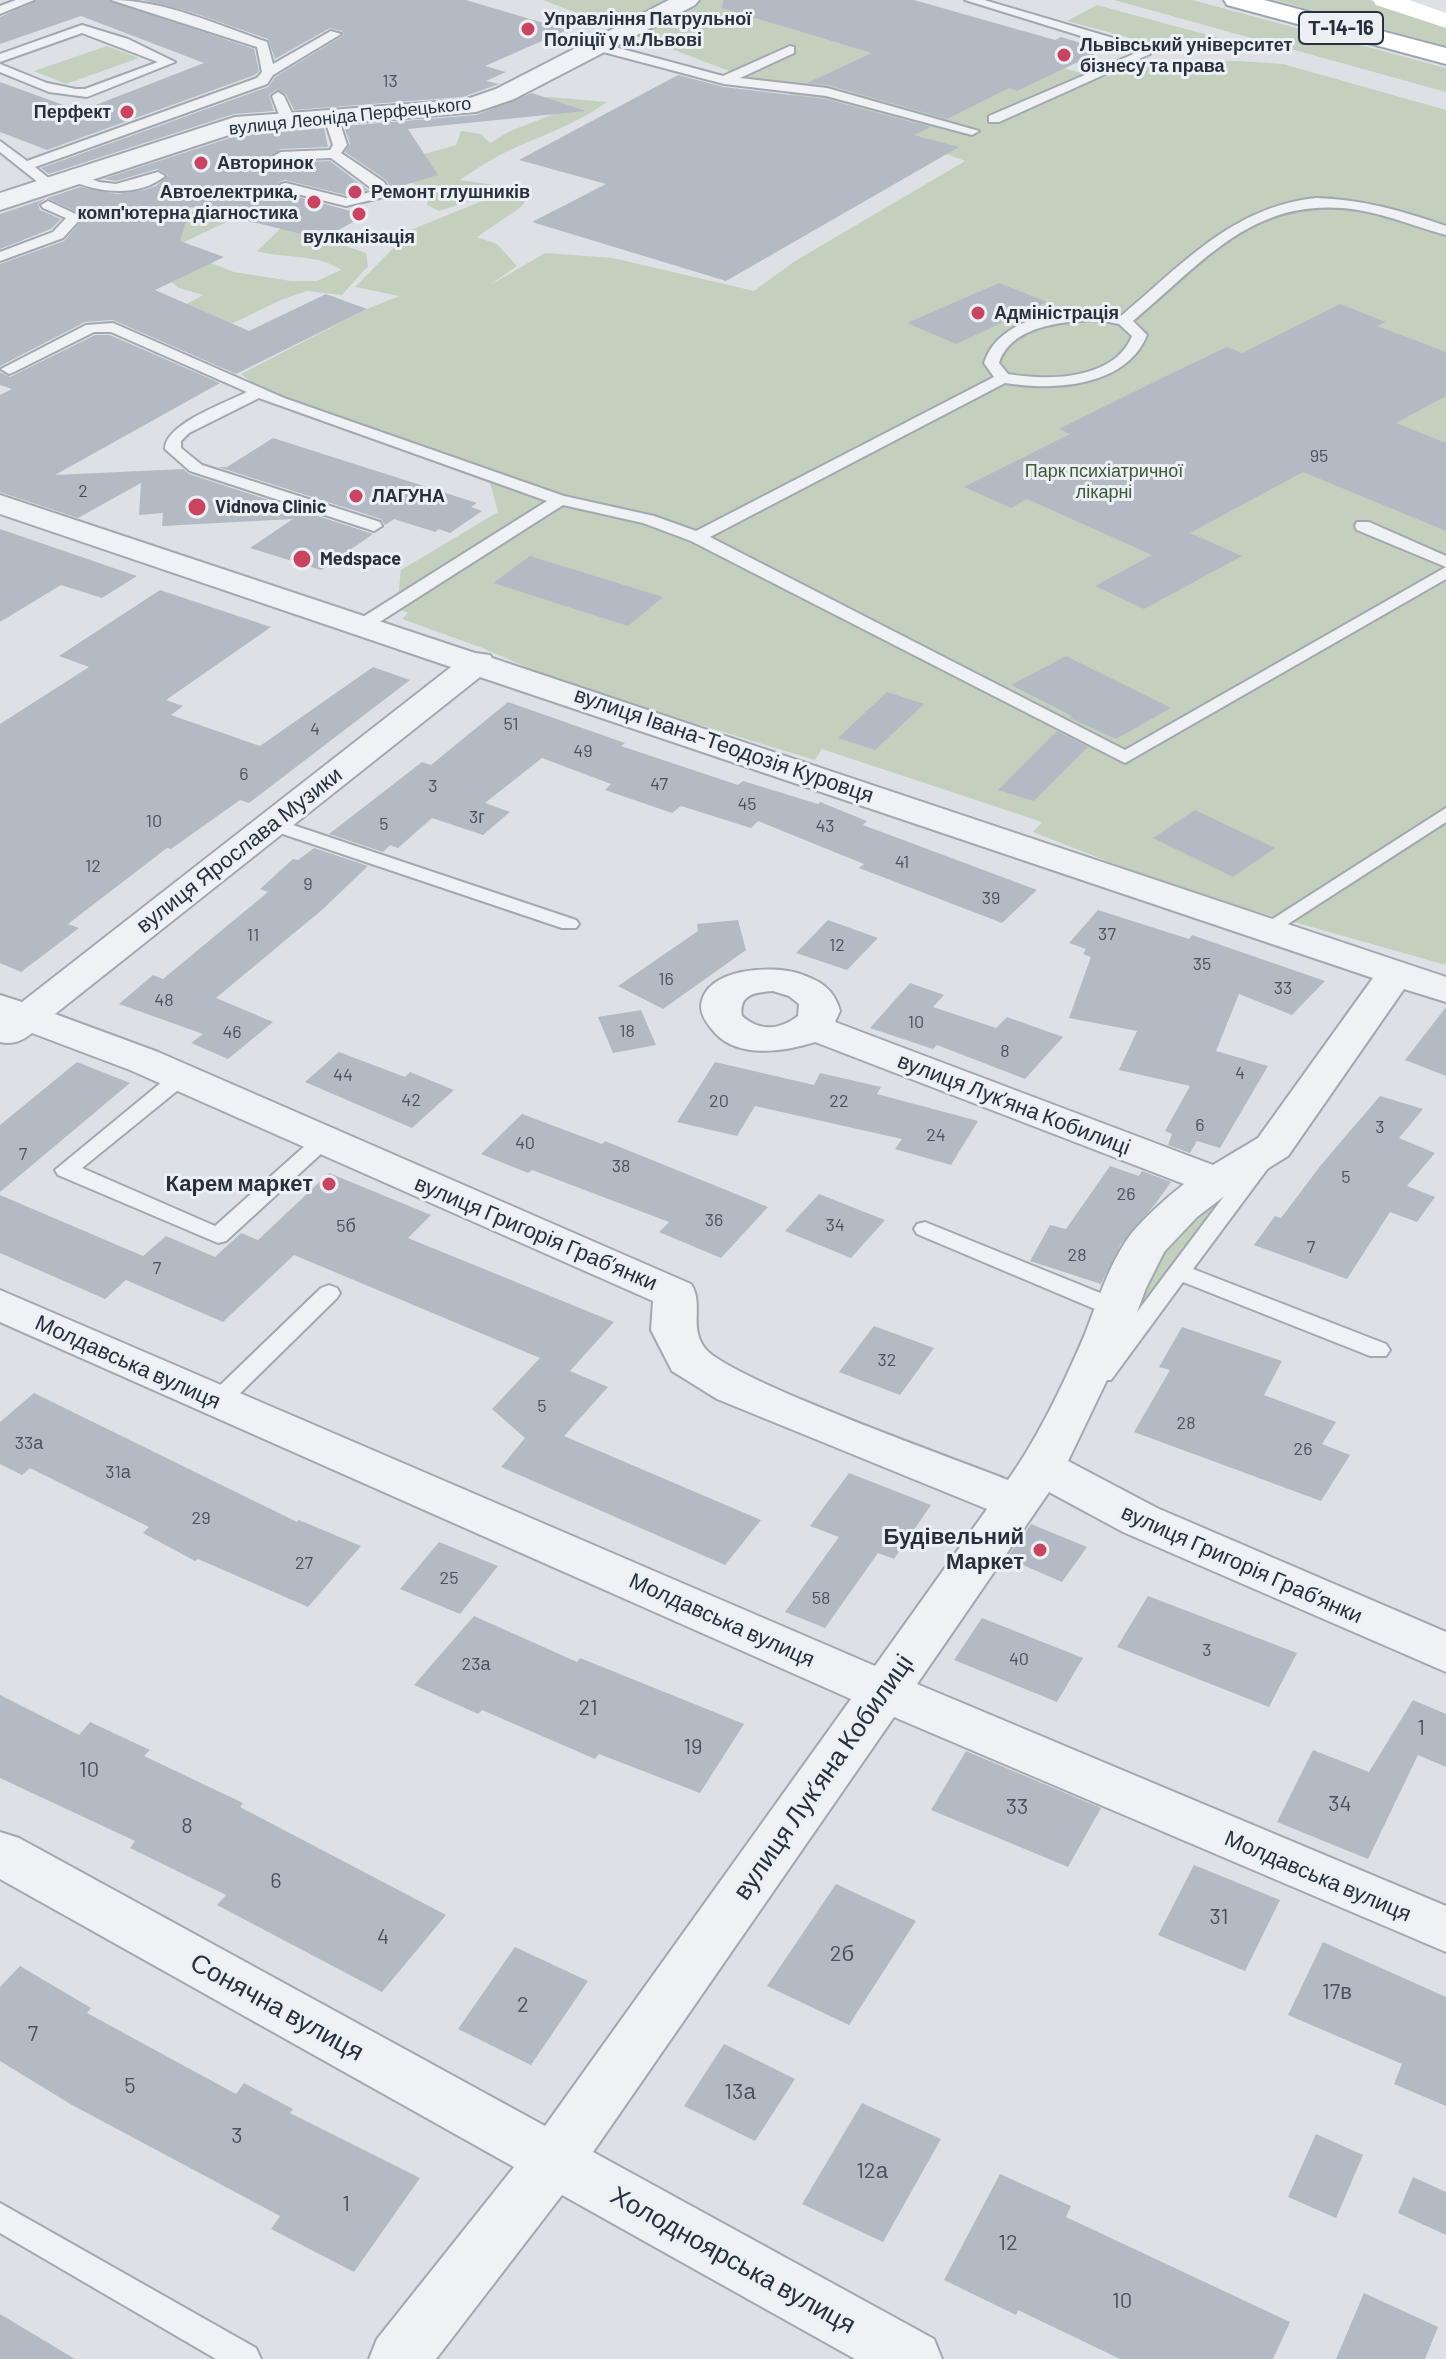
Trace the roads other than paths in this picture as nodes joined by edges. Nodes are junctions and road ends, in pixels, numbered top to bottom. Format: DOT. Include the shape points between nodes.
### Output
graph roads {
  1 [pos="28,0"];
  2 [pos="117,0"];
  3 [pos="971,0"];
  4 [pos="1236,0"];
  5 [pos="1385,0"];
  6 [pos="680,1"];
  7 [pos="0,10"];
  8 [pos="1446,21"];
  9 [pos="335,34"];
  10 [pos="596,46"];
  11 [pos="790,50"];
  12 [pos="1446,56"];
  13 [pos="0,58"];
  14 [pos="0,68"];
  15 [pos="268,72"];
  16 [pos="724,80"];
  17 [pos="278,96"];
  18 [pos="331,117"];
  19 [pos="994,119"];
  20 [pos="288,120"];
  21 [pos="972,131"];
  22 [pos="0,145"];
  23 [pos="334,154"];
  24 [pos="281,156"];
  25 [pos="25,166"];
  26 [pos="158,176"];
  27 [pos="286,187"];
  28 [pos="57,188"];
  29 [pos="0,202"];
  30 [pos="1446,231"];
  31 [pos="0,257"];
  32 [pos="1125,320"];
  33 [pos="9,369"];
  34 [pos="1003,378"];
  35 [pos="259,392"];
  36 [pos="560,500"];
  37 [pos="0,504"];
  38 [pos="374,526"];
  39 [pos="1363,526"];
  40 [pos="697,537"];
  41 [pos="1446,562"];
  42 [pos="1446,572"];
  43 [pos="364,624"];
  44 [pos="478,662"];
  45 [pos="1446,814"];
  46 [pos="272,824"];
  47 [pos="569,924"];
  48 [pos="1267,929"];
  49 [pos="1396,973"];
  50 [pos="1446,990"];
  51 [pos="9,1021"];
  52 [pos="813,1027"];
  53 [pos="181,1077"];
  54 [pos="324,1141"];
  55 [pos="1273,1147"];
  56 [pos="1216,1181"];
  57 [pos="925,1229"];
  58 [pos="1179,1272"];
  59 [pos="329,1293"];
  60 [pos="0,1305"];
  61 [pos="1117,1309"];
  62 [pos="1378,1350"];
  63 [pos="218,1401"];
  64 [pos="1038,1469"];
  65 [pos="1446,1653"];
  66 [pos="883,1691"];
  67 [pos="0,1853"];
  68 [pos="1446,1930"];
  69 [pos="554,2161"];
  70 [pos="0,2217"];
  71 [pos="245,2359"];
  72 [pos="399,2359"];
  73 [pos="912,2359"];
  1 -- 7 [label="lane"];
  2 -- 15 [label="lane" via="263,45"];
  3 -- 19 [label="lane" via="1144,54"];
  4 -- 12 [label="main road, Т-14-16"];
  5 -- 8 [label="main road"];
  6 -- 10 [label="street, вулиця Леоніда Перфецького"];
  9 -- 15 [label="lane"];
  10 -- 16 [label="lane"];
  10 -- 18 [label="street, вулиця Леоніда Перфецького" via="505,94 467,107"];
  11 -- 16 [label="lane"];
  13 -- 14 [label="lane" via="82,29 169,62 87,93 64,92"];
  15 -- 25 [label="lane" via="262,81"];
  16 -- 21 [label="lane" via="827,92"];
  17 -- 20 [label="lane"];
  18 -- 20 [label="street, вулиця Леоніда Перфецького"];
  18 -- 23 [label="lane" via="340,145"];
  20 -- 28 [label="street, вулиця Леоніда Перфецького" via="235,125"];
  22 -- 25 [label="lane"];
  23 -- 24 [label="lane"];
  23 -- 27 [label="lane" via="383,193 363,203 339,203"];
  25 -- 28 [label="lane"];
  26 -- 28 [label="lane" via="118,190"];
  28 -- 29 [label="street, вулиця Леоніда Перфецького"];
  28 -- 31 [label="lane" via="75,217 58,235"];
  30 -- 32 [label="lane" via="1349,205 1273,210 1242,226"];
  32 -- 34 [label="lane" via="1072,316 1021,330 990,354 992,371"];
  32 -- 34 [label="lane" via="1140,335 1139,343 1110,367 1057,382"];
  33 -- 35 [label="lane" via="102,326 113,327"];
  34 -- 40 [label="lane"];
  35 -- 36 [label="lane"];
  35 -- 38 [label="lane" via="183,430 173,440 173,449 196,468"];
  36 -- 40 [label="lane" via="648,519"];
  36 -- 43 [label="lane"];
  37 -- 43 [label="street, вулиця Івана-Теодозія Куровця"];
  39 -- 41 [label="lane"];
  40 -- 42 [label="lane" via="1125,757"];
  43 -- 44 [label="street, вулиця Івана-Теодозія Куровця"];
  44 -- 46 [label="street, вулиця Ярослава Музики"];
  44 -- 48 [label="street, вулиця Івана-Теодозія Куровця"];
  45 -- 48 [label="lane"];
  46 -- 47 [label="lane"];
  46 -- 51 [label="street, вулиця Ярослава Музики"];
  48 -- 49 [label="street, вулиця Івана-Теодозія Куровця"];
  49 -- 50 [label="street, вулиця Івана-Теодозія Куровця"];
  49 -- 55 [label="street, вулиця Лукʼяна Кобилиці"];
  51 -- 53 [label="street, вулиця Григорія Грабʼянки"];
  52 -- 56 [label="street, вулиця Лукʼяна Кобилиці"];
  53 -- 54 [label="street, вулиця Григорія Грабʼянки"];
  53 -- 54 [label="lane" via="66,1170 218,1236"];
  54 -- 64 [label="street, вулиця Григорія Грабʼянки" via="676,1294 673,1330 688,1360 733,1388"];
  55 -- 56 [label="street, вулиця Лукʼяна Кобилиці"];
  55 -- 58 [label="lane"];
  56 -- 61 [label="street, вулиця Лукʼяна Кобилиці" via="1146,1245"];
  57 -- 61 [label="lane"];
  58 -- 62 [label="lane"];
  58 -- 64 [label="lane"];
  59 -- 63 [label="lane"];
  60 -- 63 [label="street, Молдавська вулиця"];
  61 -- 64 [label="street, вулиця Лукʼяна Кобилиці"];
  63 -- 66 [label="street, Молдавська вулиця"];
  64 -- 65 [label="street, вулиця Григорія Грабʼянки" via="1140,1520"];
  64 -- 66 [label="street, вулиця Лукʼяна Кобилиці"];
  66 -- 68 [label="street, Молдавська вулиця"];
  66 -- 69 [label="street, вулиця Лукʼяна Кобилиці"];
  67 -- 69 [label="street, Сонячна вулиця"];
  69 -- 72 [label="street, вулиця Лукʼяна Кобилиці"];
  69 -- 73 [label="street, Холодноярська вулиця"];
  70 -- 71 [label="lane"];
}
